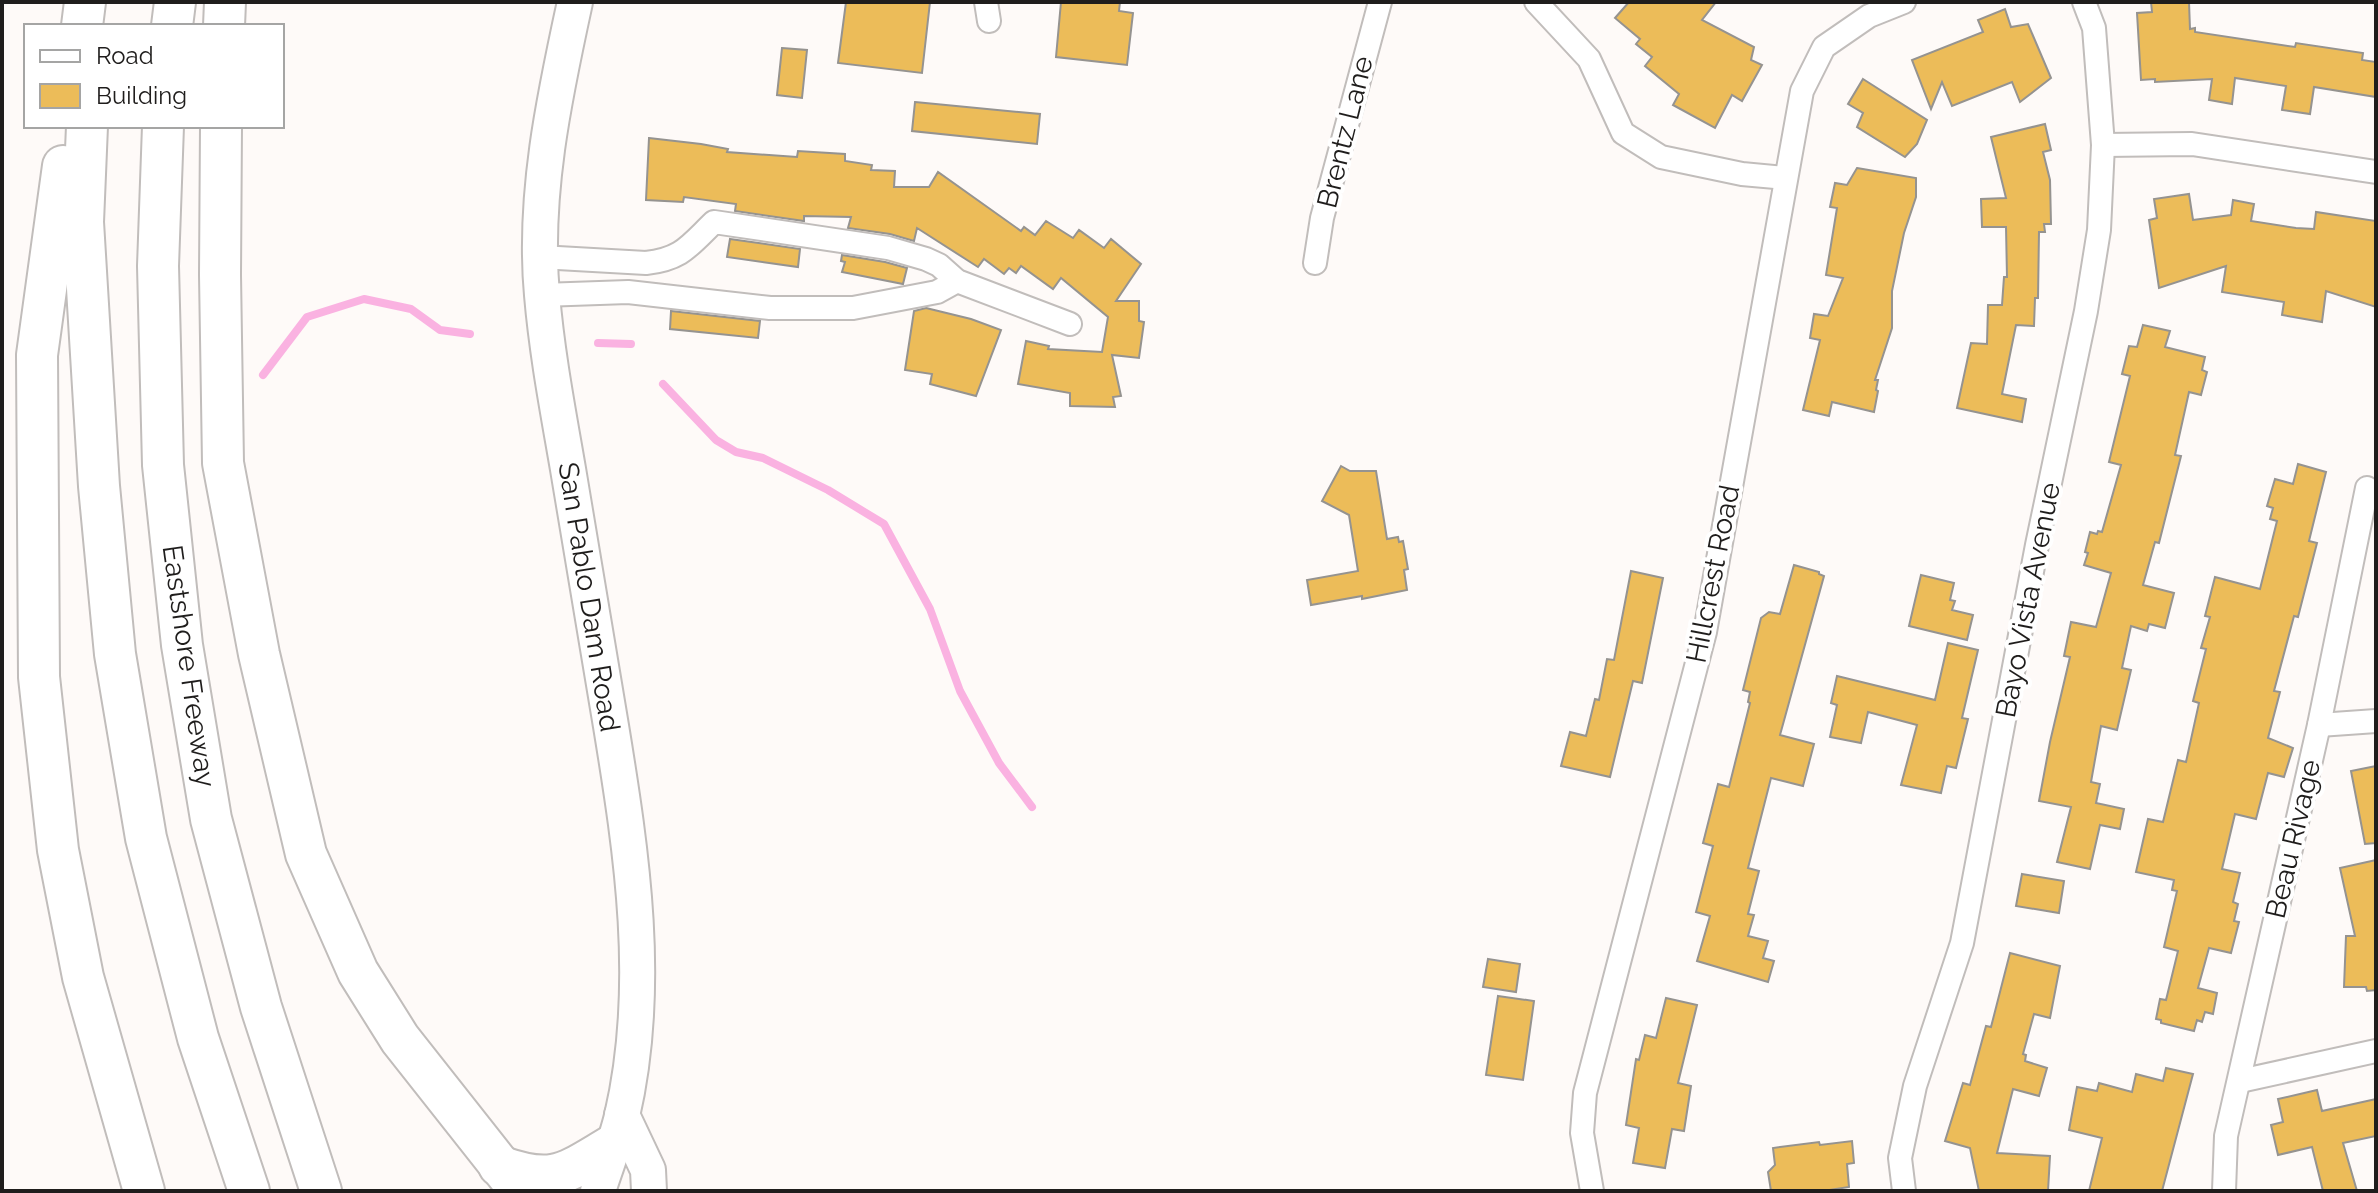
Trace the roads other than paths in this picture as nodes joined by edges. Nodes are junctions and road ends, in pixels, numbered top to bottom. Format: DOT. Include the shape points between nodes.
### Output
graph roads {
  1 [pos="85,2"];
  2 [pos="91,2"];
  3 [pos="175,2"];
  4 [pos="225,2"];
  5 [pos="575,2"];
  6 [pos="1380,2"];
  7 [pos="1536,2"];
  8 [pos="1904,2"];
  9 [pos="2084,2"];
  10 [pos="82,24"];
  11 [pos="90,24"];
  12 [pos="172,24"];
  13 [pos="224,24"];
  14 [pos="68,128"];
  15 [pos="87,128"];
  16 [pos="163,128"];
  17 [pos="221,128"];
  18 [pos="2103,145"];
  19 [pos="2376,172"];
  20 [pos="1785,178"];
  21 [pos="540,257"];
  22 [pos="1315,263"];
  23 [pos="957,281"];
  24 [pos="542,295"];
  25 [pos="1070,324"];
  26 [pos="2367,488"];
  27 [pos="2376,721"];
  28 [pos="2319,725"];
  29 [pos="2376,1051"];
  30 [pos="2240,1081"];
  31 [pos="618,1130"];
  32 [pos="509,1178"];
  33 [pos="144,1191"];
  34 [pos="249,1191"];
  35 [pos="321,1191"];
  36 [pos="598,1191"];
  37 [pos="649,1191"];
  38 [pos="1592,1191"];
  39 [pos="1904,1191"];
  40 [pos="2224,1191"];
  1 -- 10 [label="highway"];
  2 -- 11 [label="highway"];
  3 -- 12 [label="highway"];
  4 -- 13 [label="highway"];
  5 -- 21 [label="main road, San Pablo Dam Road" via="543,181"];
  6 -- 22 [label="street, Brentz Lane" via="1322,218"];
  7 -- 20 [label="street" via="1589,59 1623,133 1661,157"];
  8 -- 20 [label="street, Hillcrest Road" via="1869,16 1824,47 1802,91"];
  9 -- 18 [label="street, Bayo Vista Avenue" via="2094,28"];
  14 -- 33 [label="highway" via="37,355 39,677 58,850 83,977"];
  15 -- 34 [label="highway" via="83,222 115,654 146,838 198,1038"];
  16 -- 35 [label="highway, Eastshore Freeway" via="158,266 163,465 182,645 211,819 261,1007"];
  17 -- 32 [label="highway" via="223,463 259,654 306,854 358,972 400,1039"];
  18 -- 19 [label="street" via="2192,144"];
  18 -- 39 [label="street, Bayo Vista Avenue" via="2099,230 2086,311 1962,943 1915,1086 1900,1158"];
  20 -- 38 [label="street, Hillcrest Road" via="1705,632 1585,1093 1582,1133"];
  21 -- 23 [label="street" via="663,261 679,255 714,222 888,248 939,265"];
  21 -- 24 [label="main road, San Pablo Dam Road"];
  23 -- 24 [label="street" via="937,292 853,308 770,308 628,292"];
  23 -- 25 [label="street"];
  24 -- 31 [label="main road, San Pablo Dam Road" via="627,826 638,953 633,1044"];
  26 -- 28 [label="street, Beau Rivage"];
  27 -- 28 [label="street"];
  28 -- 30 [label="street, Beau Rivage"];
  29 -- 30 [label="street"];
  30 -- 40 [label="street, Beau Rivage" via="2226,1136"];
  31 -- 32 [label="highway" via="579,1165 546,1178"];
  31 -- 36 [label="main road, San Pablo Dam Road"];
  31 -- 37 [label="main road" via="648,1170"];
}
